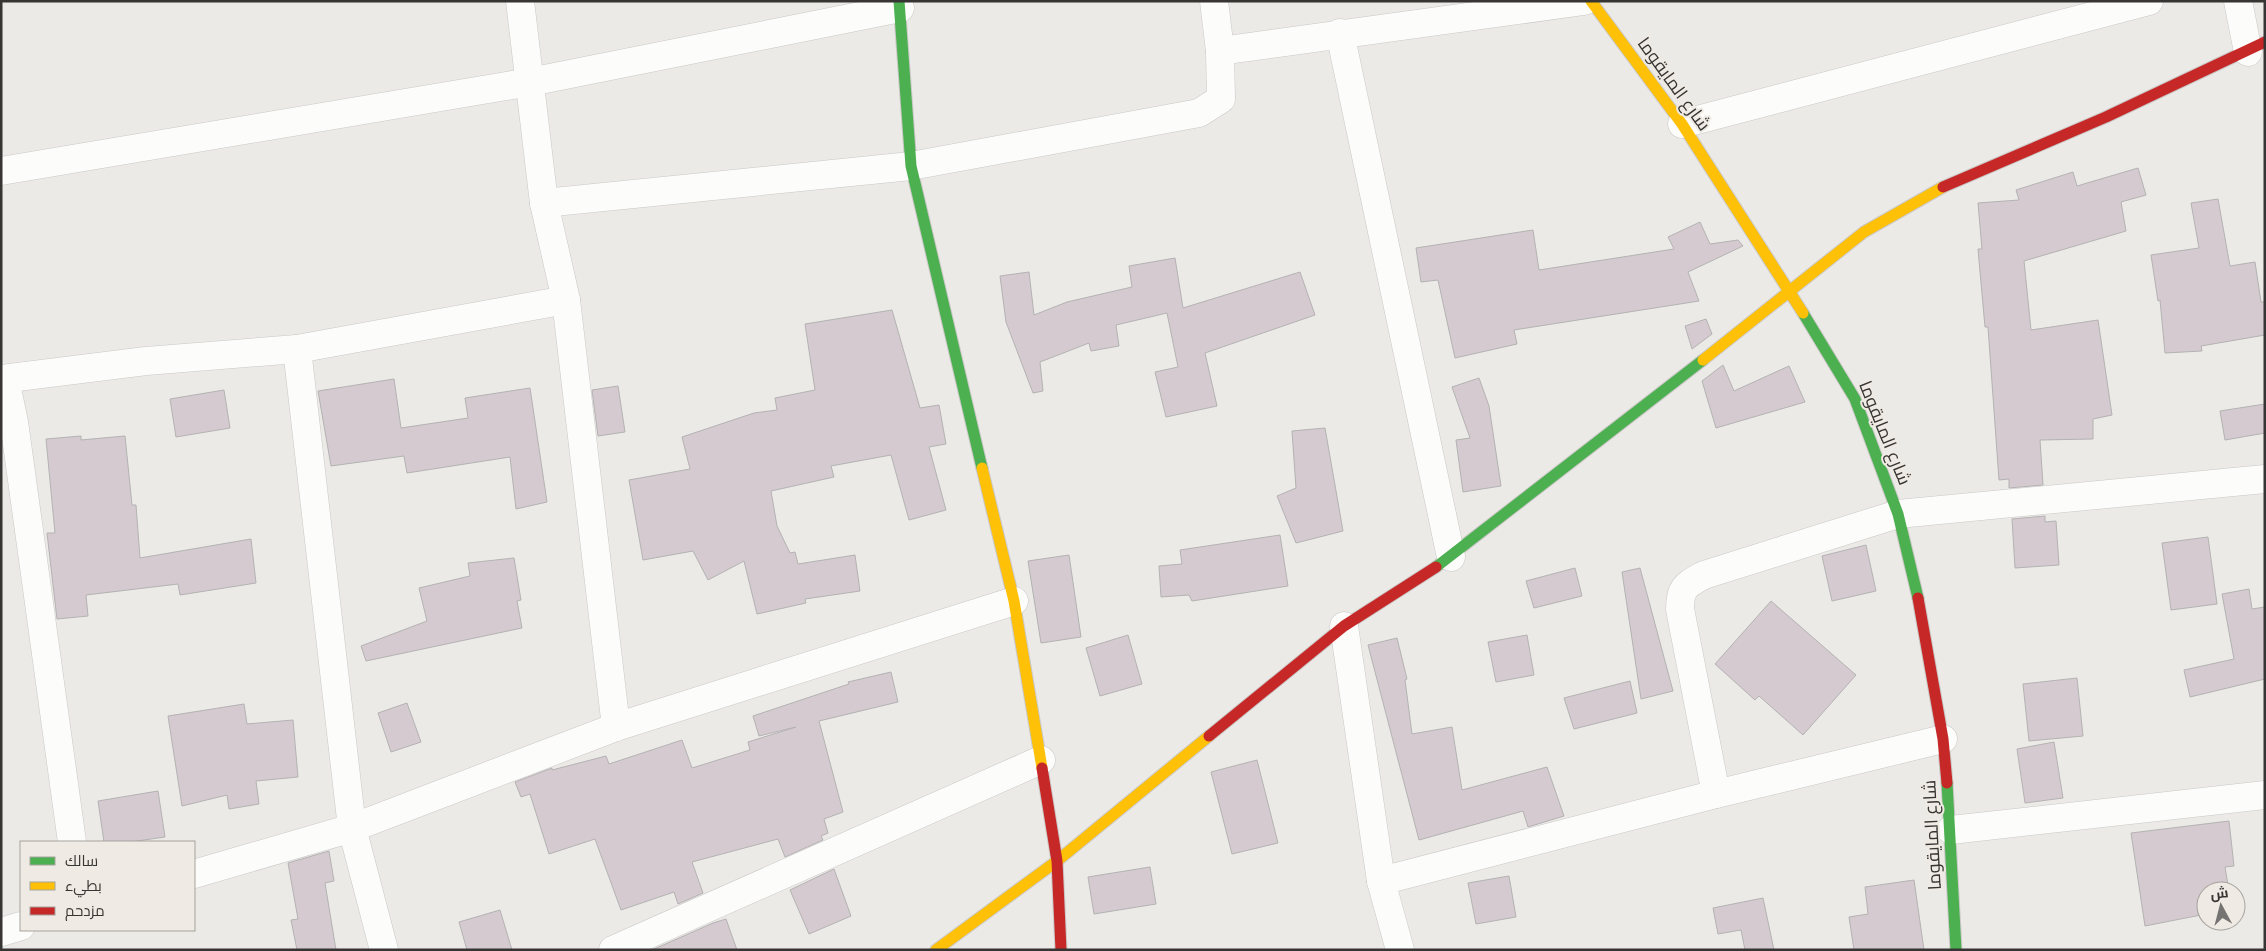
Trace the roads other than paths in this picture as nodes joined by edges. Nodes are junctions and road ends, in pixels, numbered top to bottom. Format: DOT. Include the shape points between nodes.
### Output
graph roads {
  1 [pos="520,1"];
  2 [pos="1214,1"];
  3 [pos="1584,1"];
  4 [pos="1591,1"];
  5 [pos="2149,1"];
  6 [pos="2238,1"];
  7 [pos="899,5"];
  8 [pos="1340,33"];
  9 [pos="2256,47"];
  10 [pos="1220,51"];
  11 [pos="530,82"];
  12 [pos="1682,124"];
  13 [pos="911,166"];
  14 [pos="1,171"];
  15 [pos="544,203"];
  16 [pos="1792,292"];
  17 [pos="566,300"];
  18 [pos="297,349"];
  19 [pos="3,379"];
  20 [pos="2265,479"];
  21 [pos="1898,514"];
  22 [pos="1451,557"];
  23 [pos="1014,601"];
  24 [pos="1344,626"];
  25 [pos="616,727"];
  26 [pos="1943,739"];
  27 [pos="1041,760"];
  28 [pos="1716,794"];
  29 [pos="2265,795"];
  30 [pos="352,828"];
  31 [pos="1951,830"];
  32 [pos="72,841"];
  33 [pos="1057,861"];
  34 [pos="195,874"];
  35 [pos="1382,881"];
  36 [pos="20,926"];
  37 [pos="1,932"];
  38 [pos="384,950"];
  39 [pos="612,950"];
  40 [pos="936,950"];
  41 [pos="1061,950"];
  42 [pos="1400,950"];
  43 [pos="1956,950"];
  1 -- 11 [label="street"];
  2 -- 10 [label="street"];
  3 -- 8 [label="street"];
  4 -- 12 [label="street, شارع المايقوما"];
  5 -- 12 [label="street"];
  6 -- 9 [label="street"];
  7 -- 11 [label="street"];
  7 -- 13 [label="street"];
  8 -- 10 [label="street"];
  8 -- 22 [label="street"];
  9 -- 16 [label="street" via="1944,186 1864,232"];
  10 -- 13 [label="street" via="1221,99 1199,112"];
  11 -- 14 [label="street"];
  11 -- 15 [label="street"];
  12 -- 16 [label="street, شارع المايقوما"];
  13 -- 15 [label="street"];
  13 -- 23 [label="street"];
  15 -- 17 [label="street"];
  16 -- 21 [label="street, شارع المايقوما" via="1855,399"];
  16 -- 22 [label="street"];
  17 -- 18 [label="street"];
  17 -- 25 [label="street"];
  18 -- 19 [label="street" via="146,361"];
  18 -- 30 [label="street"];
  19 -- 32 [label="street" via="14,422"];
  20 -- 21 [label="street"];
  21 -- 26 [label="street, شارع المايقوما" via="1912,567"];
  21 -- 28 [label="street" via="1704,575 1687,585 1680,594 1680,609"];
  22 -- 24 [label="street"];
  23 -- 25 [label="street"];
  23 -- 27 [label="street"];
  24 -- 33 [label="street"];
  24 -- 35 [label="street"];
  25 -- 30 [label="street"];
  26 -- 28 [label="street"];
  26 -- 31 [label="street, شارع المايقوما"];
  27 -- 33 [label="street"];
  27 -- 39 [label="street"];
  28 -- 35 [label="street"];
  29 -- 31 [label="street"];
  30 -- 34 [label="street"];
  30 -- 38 [label="street"];
  31 -- 43 [label="street, شارع المايقوما"];
  33 -- 40 [label="street"];
  33 -- 41 [label="street"];
  35 -- 42 [label="street"];
  36 -- 37 [label="street"];
}
